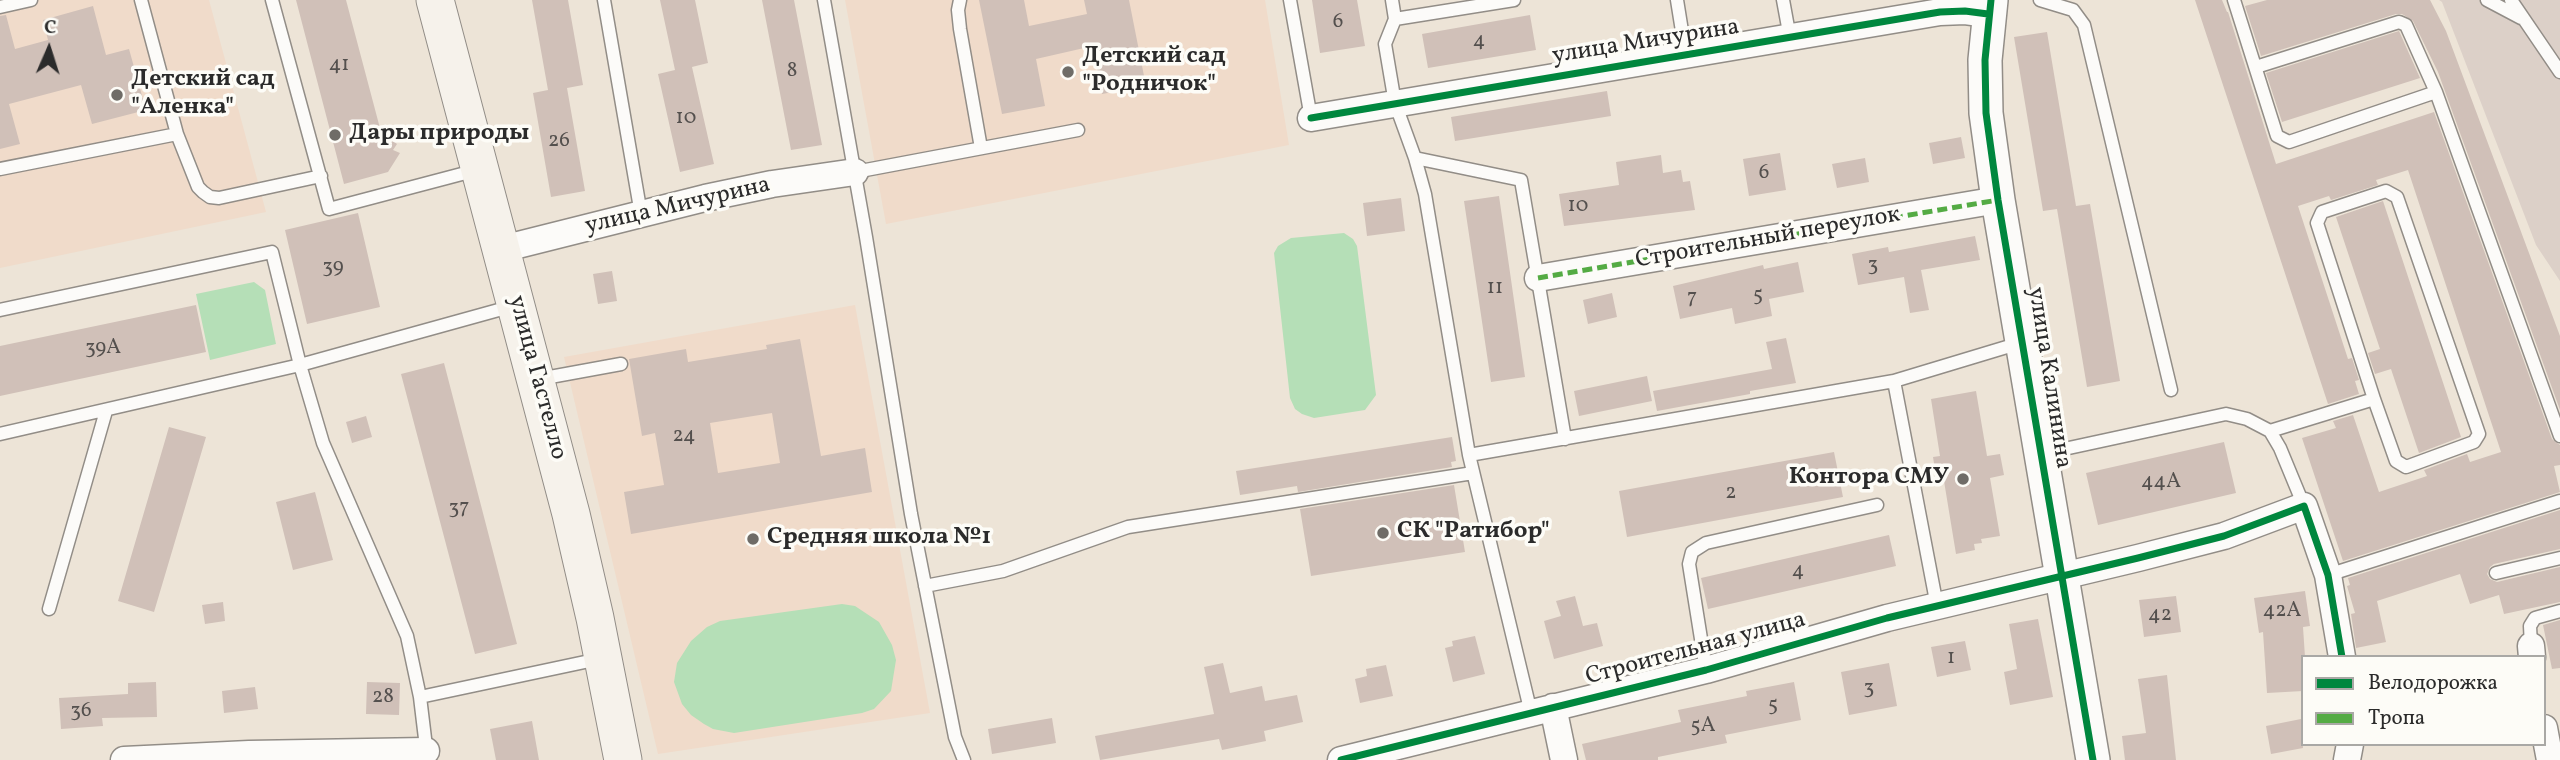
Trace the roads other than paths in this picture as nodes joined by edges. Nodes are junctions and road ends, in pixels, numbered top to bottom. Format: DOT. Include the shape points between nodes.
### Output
graph roads {
  1 [pos="31,0"];
  2 [pos="141,0"];
  3 [pos="272,0"];
  4 [pos="435,0"];
  5 [pos="604,0"];
  6 [pos="824,0"];
  7 [pos="960,0"];
  8 [pos="1290,0"];
  9 [pos="1392,0"];
  10 [pos="1514,0"];
  11 [pos="1677,0"];
  12 [pos="1783,0"];
  13 [pos="2040,0"];
  14 [pos="2234,0"];
  15 [pos="2487,0"];
  16 [pos="2511,0"];
  17 [pos="0,7"];
  18 [pos="1989,7"];
  19 [pos="1395,19"];
  20 [pos="2525,20"];
  21 [pos="1790,38"];
  22 [pos="1686,56"];
  23 [pos="2256,67"];
  24 [pos="2560,72"];
  25 [pos="2436,92"];
  26 [pos="1395,103"];
  27 [pos="1311,118"];
  28 [pos="1078,130"];
  29 [pos="177,134"];
  30 [pos="981,148"];
  31 [pos="1415,158"];
  32 [pos="0,169"];
  33 [pos="481,169"];
  34 [pos="855,172"];
  35 [pos="321,176"];
  36 [pos="1998,200"];
  37 [pos="641,214"];
  38 [pos="502,249"];
  39 [pos="1538,278"];
  40 [pos="516,305"];
  41 [pos="0,310"];
  42 [pos="2022,342"];
  43 [pos="621,364"];
  44 [pos="300,365"];
  45 [pos="536,379"];
  46 [pos="1894,381"];
  47 [pos="2171,390"];
  48 [pos="2374,399"];
  49 [pos="106,411"];
  50 [pos="2270,431"];
  51 [pos="0,434"];
  52 [pos="2560,436"];
  53 [pos="1565,439"];
  54 [pos="2041,454"];
  55 [pos="1469,455"];
  56 [pos="1473,473"];
  57 [pos="2560,501"];
  58 [pos="1877,505"];
  59 [pos="2304,506"];
  60 [pos="2560,558"];
  61 [pos="2496,573"];
  62 [pos="2328,575"];
  63 [pos="2062,576"];
  64 [pos="925,586"];
  65 [pos="1937,606"];
  66 [pos="49,609"];
  67 [pos="2560,611"];
  68 [pos="2531,651"];
  69 [pos="2342,655"];
  70 [pos="603,658"];
  71 [pos="1706,670"];
  72 [pos="421,697"];
  73 [pos="1542,710"];
  74 [pos="2546,739"];
  75 [pos="427,755"];
  76 [pos="124,760"];
  77 [pos="623,760"];
  78 [pos="964,760"];
  79 [pos="1341,760"];
  80 [pos="1564,760"];
  81 [pos="2093,760"];
  82 [pos="2550,760"];
  1 -- 17 [label="lane"];
  2 -- 29 [label="lane"];
  3 -- 35 [label="lane"];
  4 -- 33 [label="main road, улица Гастелло"];
  5 -- 37 [label="lane"];
  6 -- 34 [label="lane"];
  7 -- 30 [label="lane" via="960,29"];
  8 -- 27 [label="lane"];
  9 -- 19 [label="lane"];
  10 -- 19 [label="lane"];
  11 -- 22 [label="lane"];
  12 -- 21 [label="lane"];
  13 -- 47 [label="lane" via="2073,10 2084,24"];
  14 -- 23 [label="lane"];
  15 -- 20 [label="lane"];
  16 -- 20 [label="lane"];
  18 -- 21 [label="street, улица Мичурина"];
  18 -- 36 [label="street, улица Калинина" via="1986,113"];
  19 -- 26 [label="lane" via="1385,44"];
  20 -- 24 [label="lane"];
  21 -- 22 [label="street, улица Мичурина"];
  22 -- 26 [label="street, улица Мичурина"];
  23 -- 25 [label="lane" via="2399,22 2406,25"];
  23 -- 25 [label="lane" via="2277,136 2288,142"];
  25 -- 52 [label="lane"];
  26 -- 27 [label="street, улица Мичурина"];
  26 -- 31 [label="lane"];
  28 -- 30 [label="lane"];
  29 -- 32 [label="lane"];
  29 -- 35 [label="lane" via="198,187 210,197"];
  30 -- 34 [label="lane"];
  31 -- 39 [label="lane" via="1521,180"];
  31 -- 55 [label="lane"];
  33 -- 35 [label="lane" via="330,209"];
  33 -- 38 [label="main road, улица Гастелло"];
  34 -- 37 [label="street, улица Мичурина" via="772,184"];
  34 -- 64 [label="lane"];
  36 -- 39 [label="street, Строительный переулок"];
  36 -- 42 [label="street, улица Калинина"];
  37 -- 38 [label="street, улица Мичурина"];
  38 -- 40 [label="main road, улица Гастелло"];
  39 -- 53 [label="lane"];
  40 -- 44 [label="lane"];
  40 -- 45 [label="main road, улица Гастелло"];
  41 -- 44 [label="lane" via="272,252"];
  42 -- 46 [label="lane"];
  42 -- 54 [label="street, улица Калинина"];
  43 -- 45 [label="lane"];
  44 -- 49 [label="lane"];
  44 -- 72 [label="lane" via="323,443 407,636"];
  45 -- 70 [label="main road, улица Гастелло"];
  46 -- 53 [label="lane"];
  46 -- 65 [label="lane"];
  48 -- 48 [label="lane" via="2317,223 2322,212 2386,191 2397,197 2479,434 2474,442 2406,467 2396,461"];
  48 -- 50 [label="lane"];
  49 -- 51 [label="lane"];
  49 -- 66 [label="lane"];
  50 -- 54 [label="lane" via="2226,414"];
  50 -- 59 [label="lane"];
  53 -- 55 [label="lane"];
  54 -- 63 [label="street, улица Калинина"];
  55 -- 56 [label="lane"];
  56 -- 64 [label="lane" via="1128,527 1003,571"];
  56 -- 73 [label="lane"];
  57 -- 62 [label="lane"];
  58 -- 71 [label="lane" via="1706,543 1692,552 1689,564"];
  59 -- 62 [label="street"];
  59 -- 63 [label="street, Строительная улица" via="2224,536"];
  60 -- 61 [label="lane"];
  62 -- 69 [label="street"];
  63 -- 65 [label="street, Строительная улица"];
  63 -- 81 [label="street, улица Калинина"];
  64 -- 78 [label="lane" via="955,737"];
  65 -- 71 [label="street, Строительная улица"];
  67 -- 68 [label="lane" via="2535,618 2530,626"];
  70 -- 72 [label="lane"];
  70 -- 77 [label="main road, улица Гастелло"];
  71 -- 73 [label="street, Строительная улица"];
  72 -- 75 [label="lane"];
  73 -- 79 [label="street, Строительная улица"];
  73 -- 80 [label="street"];
  74 -- 82 [label="street"];
  75 -- 76 [label="street" via="249,754"];
}
